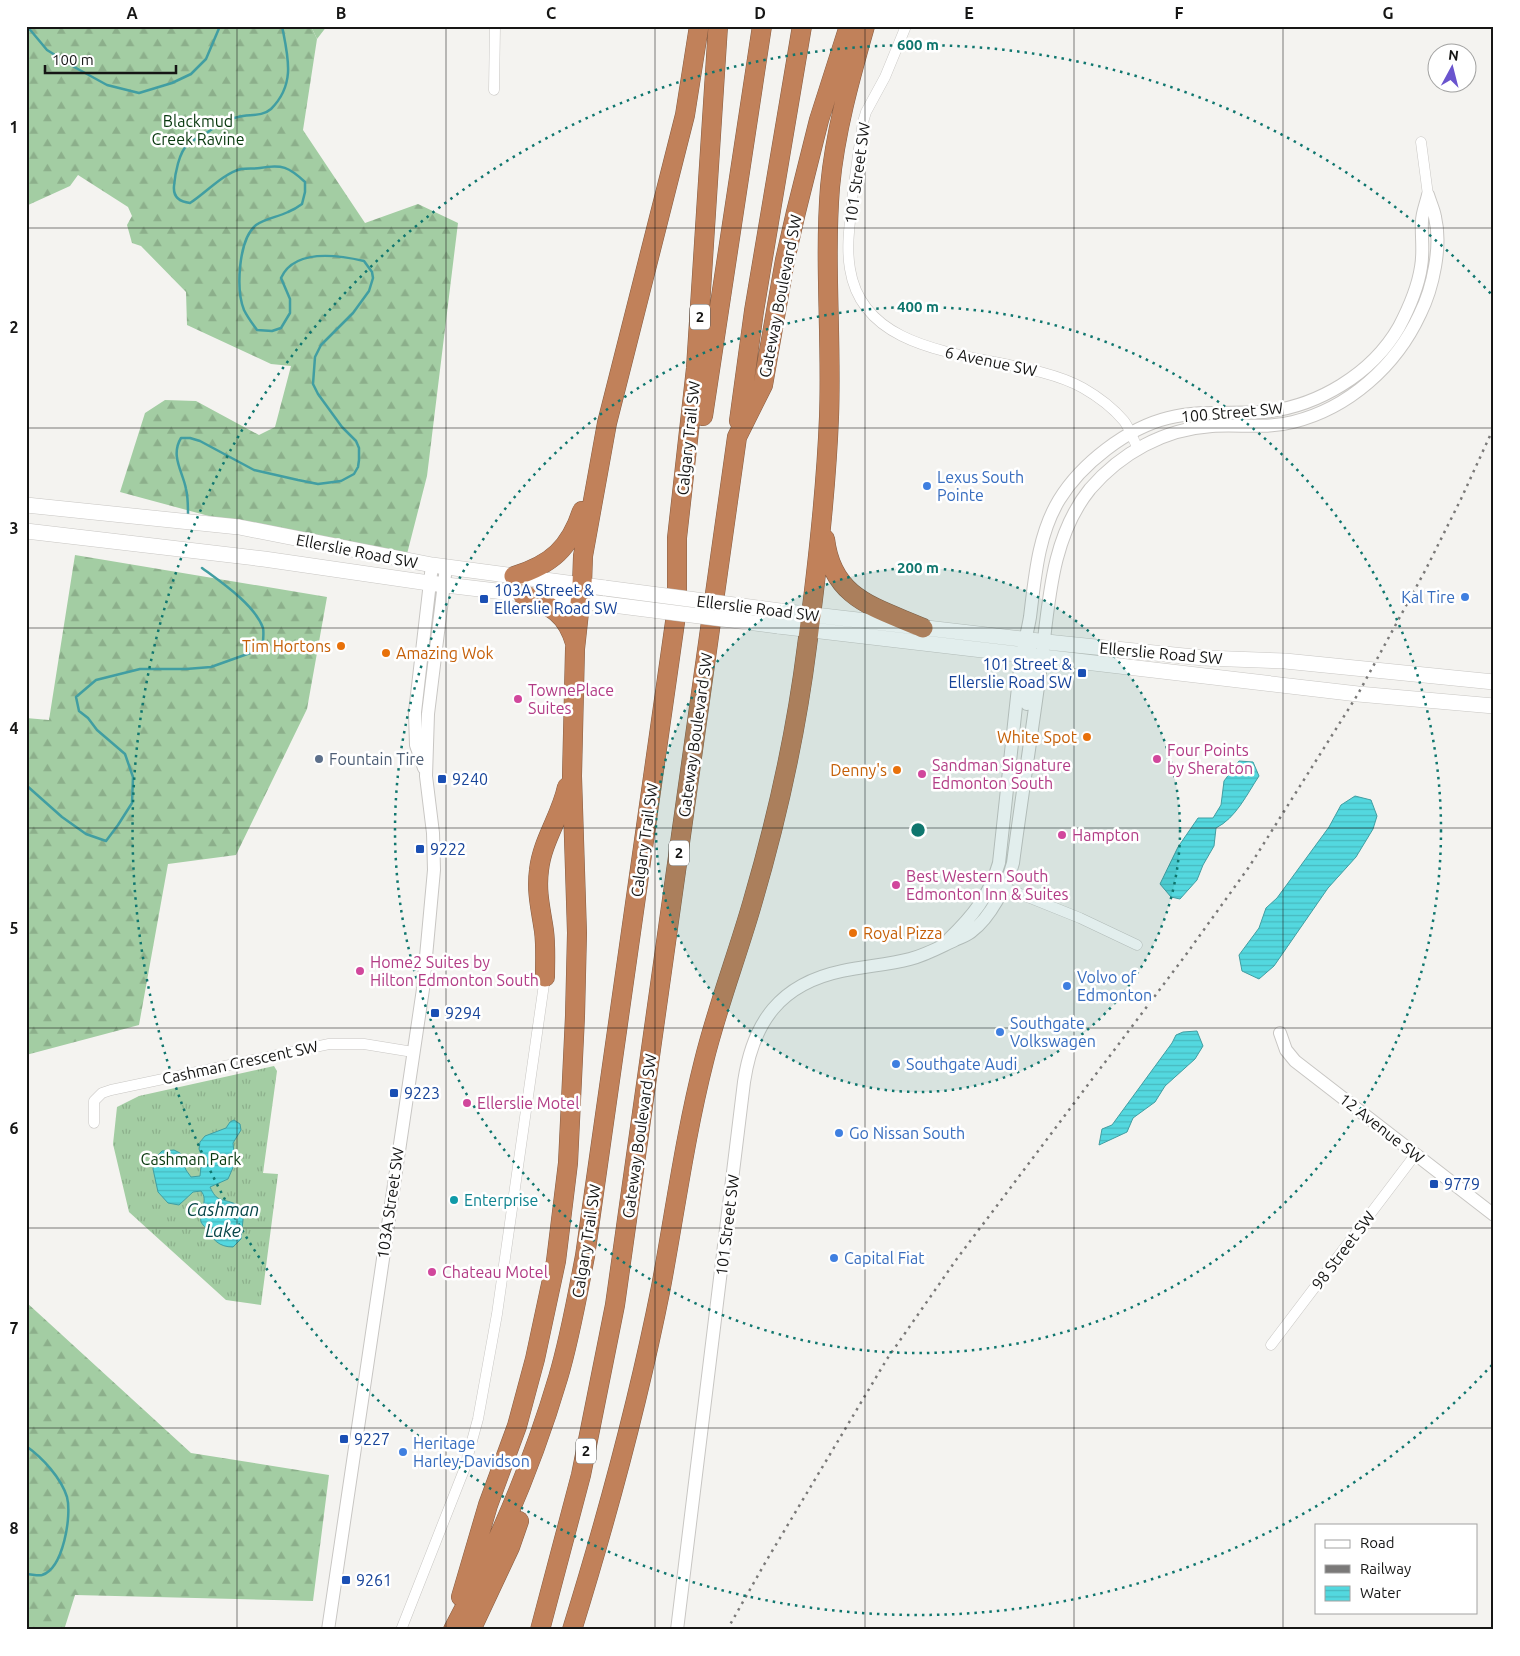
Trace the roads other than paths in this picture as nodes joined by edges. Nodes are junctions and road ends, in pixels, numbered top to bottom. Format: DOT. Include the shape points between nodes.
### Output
graph roads {
  1 [pos="495,26"];
  2 [pos="699,26"];
  3 [pos="718,26"];
  4 [pos="762,26"];
  5 [pos="802,26"];
  6 [pos="849,26"];
  7 [pos="865,26"];
  8 [pos="906,26"];
  9 [pos="494,90"];
  10 [pos="1421,142"];
  11 [pos="1428,195"];
  12 [pos="850,270"];
  13 [pos="1130,434"];
  14 [pos="736,437"];
  15 [pos="602,448"];
  16 [pos="1138,448"];
  17 [pos="824,494"];
  18 [pos="26,505"];
  19 [pos="94,513"];
  20 [pos="26,515"];
  21 [pos="26,531"];
  22 [pos="439,566"];
  23 [pos="514,576"];
  24 [pos="400,579"];
  25 [pos="436,584"];
  26 [pos="582,593"];
  27 [pos="522,594"];
  28 [pos="677,608"];
  29 [pos="426,611"];
  30 [pos="779,618"];
  31 [pos="810,622"];
  32 [pos="923,628"];
  33 [pos="1026,640"];
  34 [pos="576,649"];
  35 [pos="1034,652"];
  36 [pos="1494,682"];
  37 [pos="1494,706"];
  38 [pos="572,761"];
  39 [pos="426,776"];
  40 [pos="998,886"];
  41 [pos="1138,945"];
  42 [pos="545,977"];
  43 [pos="1280,1033"];
  44 [pos="413,1052"];
  45 [pos="94,1123"];
  46 [pos="1415,1154"];
  47 [pos="1494,1215"];
  48 [pos="575,1308"];
  49 [pos="1271,1345"];
  50 [pos="593,1420"];
  51 [pos="328,1630"];
  52 [pos="401,1630"];
  53 [pos="452,1630"];
  54 [pos="470,1630"];
  55 [pos="527,1630"];
  56 [pos="540,1630"];
  57 [pos="572,1630"];
  58 [pos="677,1630"];
  1 -- 9 [label="street"];
  2 -- 15 [label="highway" via="685,115"];
  3 -- 28 [label="highway, Calgary Trail SW / 2" via="696,368 677,538"];
  4 -- 28 [label="highway" via="727,247"];
  5 -- 14 [label="highway"];
  6 -- 14 [label="highway, Gateway Boulevard SW / 2" via="819,120 796,212 763,385"];
  7 -- 17 [label="highway" via="838,128 830,185 827,257 829,413"];
  8 -- 12 [label="street, 101 Street SW" via="896,55 863,122 848,244"];
  10 -- 11 [label="street, 100 Street SW"];
  11 -- 13 [label="street, 100 Street SW" via="1422,220 1421,267 1414,291 1397,329 1360,372 1337,388 1294,407 1167,418"];
  11 -- 16 [label="street, 100 Street SW" via="1436,218 1437,239 1427,298 1408,338 1394,358 1368,383 1329,408 1292,422 1190,429"];
  12 -- 13 [label="street, 6 Avenue SW" via="856,290 867,308 898,335 935,349 1068,380 1107,405 1125,423"];
  13 -- 16 [label="street, 6 Avenue SW"];
  13 -- 33 [label="street, 100 Street SW" via="1088,464 1058,500 1043,537 1037,563"];
  14 -- 50 [label="highway, Gateway Boulevard SW / 2" via="620,1269"];
  15 -- 23 [label="highway" via="579,521 570,539 539,566"];
  15 -- 26 [label="highway" via="583,556"];
  16 -- 35 [label="street, 100 Street SW" via="1089,491 1066,529"];
  17 -- 31 [label="highway"];
  17 -- 32 [label="highway" via="827,556 839,580 870,606"];
  18 -- 19 [label="main road, Ellerslie Road SW"];
  19 -- 20 [label="main road"];
  19 -- 22 [label="main road, Ellerslie Road SW" via="239,527"];
  21 -- 24 [label="main road, Ellerslie Road SW"];
  22 -- 23 [label="main road, Ellerslie Road SW"];
  22 -- 25 [label="street, 103A Street SW"];
  23 -- 26 [label="main road, Ellerslie Road SW"];
  24 -- 25 [label="main road, Ellerslie Road SW"];
  24 -- 29 [label="street" via="416,589"];
  25 -- 27 [label="main road, Ellerslie Road SW"];
  25 -- 29 [label="street, 103A Street SW"];
  25 -- 39 [label="street, 103A Street SW"];
  26 -- 27 [label="main road, Ellerslie Road SW"];
  26 -- 30 [label="main road, Ellerslie Road SW, bridge" via="605,604"];
  26 -- 30 [label="main road, Ellerslie Road SW, bridge" via="606,588"];
  26 -- 34 [label="highway"];
  27 -- 34 [label="highway" via="547,604 561,615"];
  28 -- 48 [label="highway, Calgary Trail SW / 2"];
  29 -- 39 [label="street, 103A Street SW" via="414,725"];
  30 -- 31 [label="main road, Ellerslie Road SW"];
  31 -- 32 [label="main road, Ellerslie Road SW"];
  31 -- 35 [label="main road, Ellerslie Road SW"];
  31 -- 57 [label="highway" via="787,770 753,900 704,1060 639,1390 595,1557"];
  32 -- 33 [label="main road, Ellerslie Road SW"];
  33 -- 35 [label="main road, Ellerslie Road SW"];
  34 -- 38 [label="highway"];
  35 -- 36 [label="main road, Ellerslie Road SW" via="1285,661"];
  35 -- 37 [label="main road, Ellerslie Road SW" via="1358,694"];
  35 -- 40 [label="street, 101 Street SW" via="1012,729"];
  35 -- 40 [label="street, 101 Street SW" via="1026,708 1028,754 1013,863"];
  38 -- 42 [label="highway" via="562,805 539,868 538,897 544,933"];
  38 -- 53 [label="highway" via="577,974 568,1163 562,1220 535,1359"];
  39 -- 44 [label="street, 103A Street SW" via="434,851 433,893"];
  40 -- 41 [label="street"];
  40 -- 58 [label="street, 101 Street SW" via="941,947 909,959 840,971 804,984 782,999 757,1032 744,1082"];
  42 -- 52 [label="street" via="497,1314 478,1419 464,1470"];
  43 -- 46 [label="street, 12 Avenue SW" via="1286,1050 1295,1061"];
  44 -- 45 [label="street, Cashman Crescent SW" via="364,1044 330,1044 102,1092 94,1101"];
  44 -- 51 [label="street, 103A Street SW"];
  46 -- 47 [label="street, 12 Avenue SW"];
  46 -- 49 [label="street, 98 Street SW"];
  48 -- 53 [label="highway, Calgary Trail SW / 2" via="558,1377 520,1488 483,1574"];
  48 -- 54 [label="highway" via="564,1380 541,1459 510,1547"];
  50 -- 55 [label="highway" via="578,1451"];
  50 -- 56 [label="highway, Gateway Boulevard SW / 2"];
}
